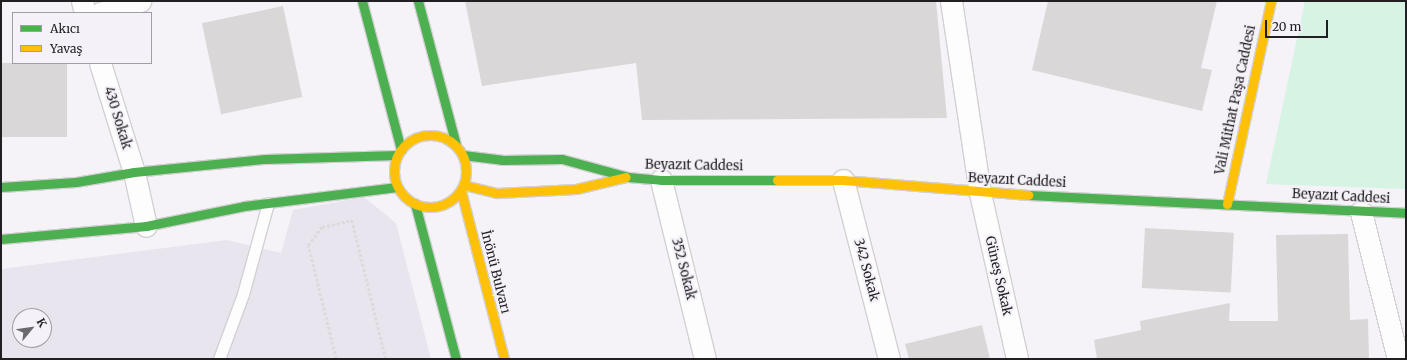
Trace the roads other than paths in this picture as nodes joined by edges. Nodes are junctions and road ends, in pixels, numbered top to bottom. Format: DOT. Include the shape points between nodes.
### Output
graph roads {
  1 [pos="82,1"];
  2 [pos="140,1"];
  3 [pos="362,1"];
  4 [pos="418,1"];
  5 [pos="951,1"];
  6 [pos="1271,1"];
  7 [pos="85,12"];
  8 [pos="103,12"];
  9 [pos="100,64"];
  10 [pos="456,145"];
  11 [pos="399,152"];
  12 [pos="463,155"];
  13 [pos="134,172"];
  14 [pos="628,177"];
  15 [pos="661,180"];
  16 [pos="843,180"];
  17 [pos="1,187"];
  18 [pos="397,187"];
  19 [pos="462,188"];
  20 [pos="980,193"];
  21 [pos="268,203"];
  22 [pos="415,204"];
  23 [pos="1227,204"];
  24 [pos="1361,212"];
  25 [pos="1406,213"];
  26 [pos="146,226"];
  27 [pos="1,239"];
  28 [pos="219,359"];
  29 [pos="456,359"];
  30 [pos="504,359"];
  31 [pos="705,359"];
  32 [pos="890,359"];
  33 [pos="1017,359"];
  34 [pos="1398,359"];
  1 -- 7 [label="street"];
  2 -- 8 [label="street"];
  3 -- 11 [label="street"];
  4 -- 10 [label="street"];
  5 -- 20 [label="street, Güneş Sokak"];
  6 -- 23 [label="street, Vali Mithat Paşa Caddesi"];
  9 -- 13 [label="street, 430 Sokak"];
  10 -- 11 [label="street" via="438,135 427,135 408,142"];
  10 -- 12 [label="street"];
  11 -- 13 [label="street" via="265,159"];
  11 -- 18 [label="street" via="394,176"];
  12 -- 14 [label="street, Beyazıt Caddesi" via="502,160 562,159"];
  12 -- 19 [label="street" via="466,165"];
  13 -- 17 [label="street" via="76,182"];
  13 -- 26 [label="street, 430 Sokak"];
  14 -- 15 [label="street, Beyazıt Caddesi"];
  14 -- 19 [label="street, Beyazıt Caddesi" via="576,190 497,192"];
  15 -- 16 [label="street, Beyazıt Caddesi"];
  15 -- 31 [label="street, 352 Sokak"];
  16 -- 20 [label="street, Beyazıt Caddesi"];
  16 -- 32 [label="street, 342 Sokak"];
  18 -- 21 [label="street"];
  18 -- 22 [label="street" via="404,197"];
  19 -- 22 [label="street" via="445,204 425,207"];
  19 -- 30 [label="street, İnönü Bulvarı"];
  20 -- 23 [label="street, Beyazıt Caddesi"];
  20 -- 33 [label="street, Güneş Sokak"];
  21 -- 26 [label="street"];
  21 -- 28 [label="lane" via="243,294"];
  22 -- 29 [label="street"];
  23 -- 24 [label="street, Beyazıt Caddesi"];
  24 -- 25 [label="street, Beyazıt Caddesi"];
  24 -- 34 [label="street"];
  26 -- 27 [label="street"];
}
